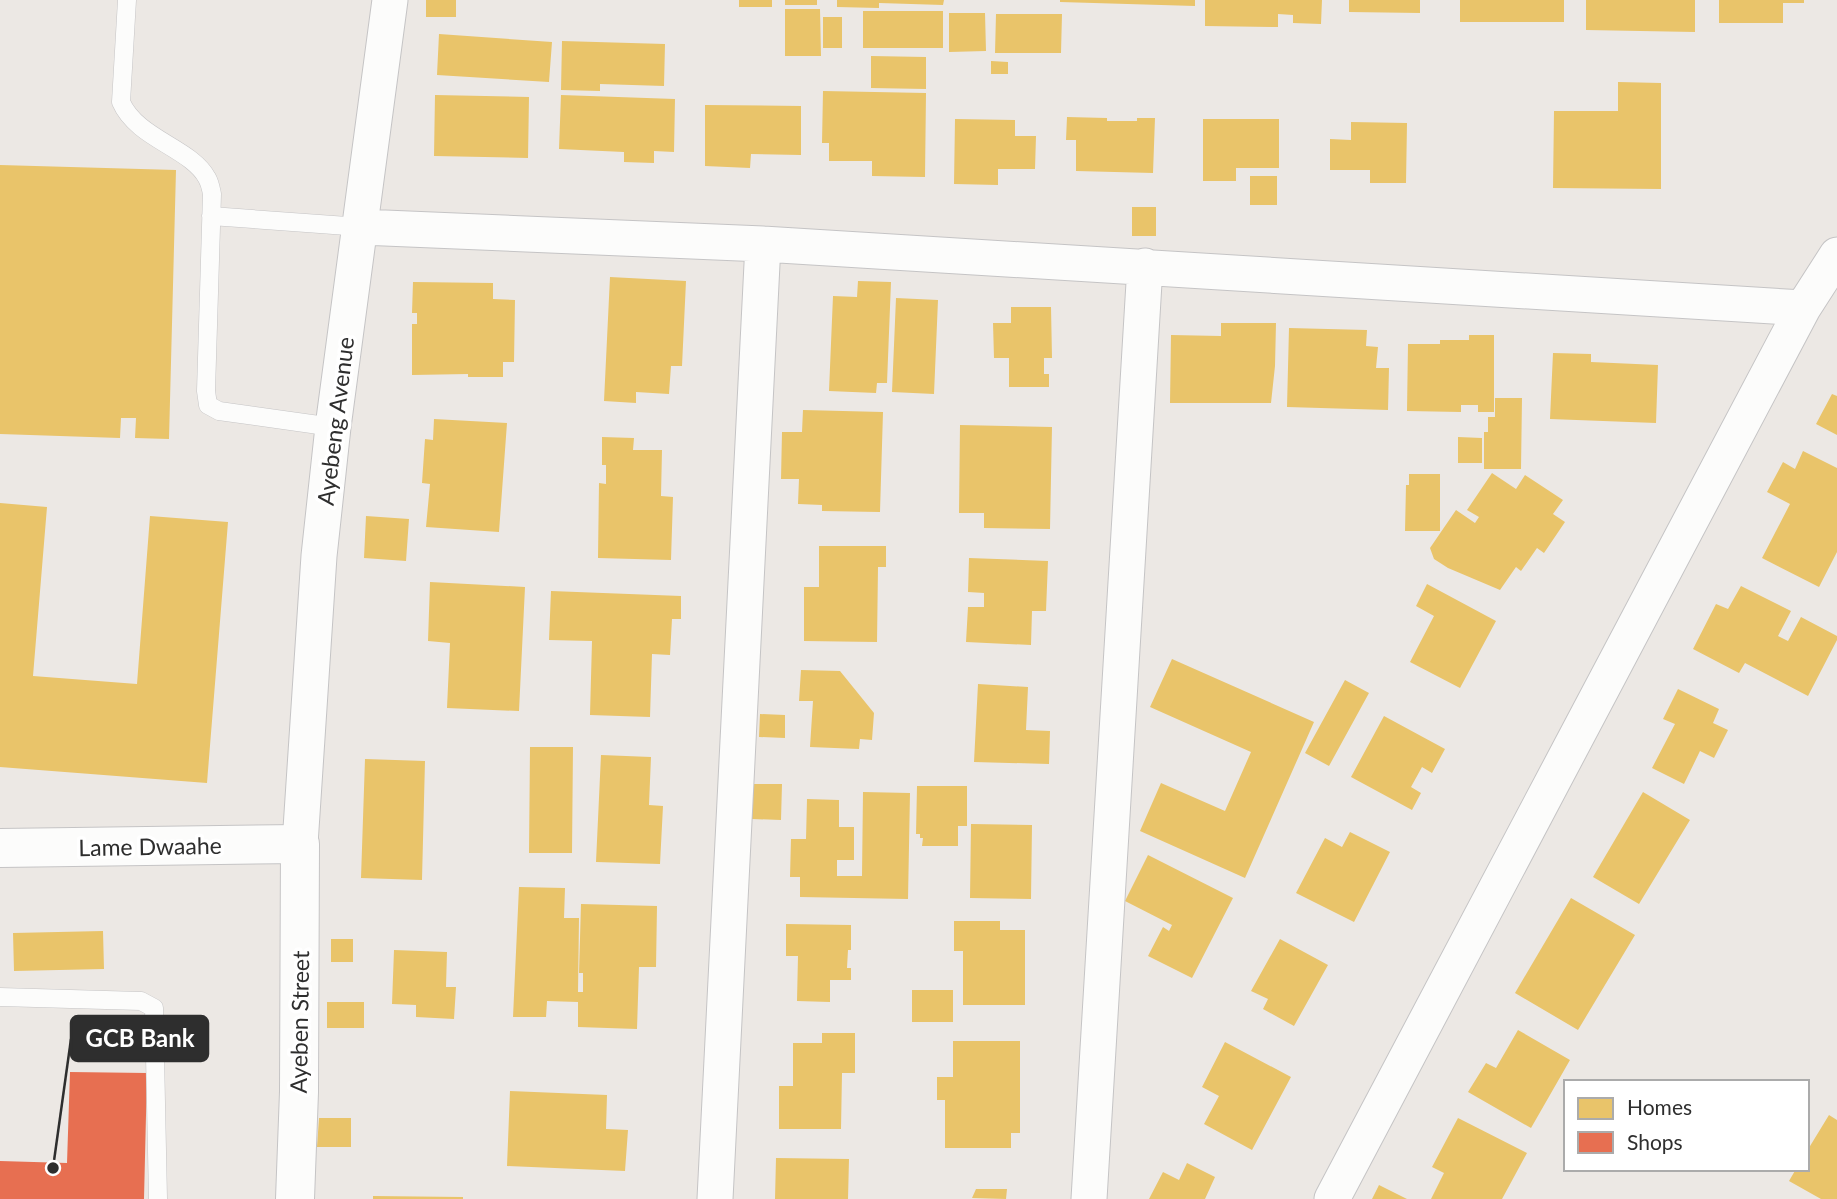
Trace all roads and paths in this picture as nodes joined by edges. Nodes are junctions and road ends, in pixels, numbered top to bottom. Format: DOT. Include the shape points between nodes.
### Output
graph roads {
  1 [pos="127,0"];
  2 [pos="390,0"];
  3 [pos="211,216"];
  4 [pos="362,227"];
  5 [pos="763,244"];
  6 [pos="1837,255"];
  7 [pos="1145,266"];
  8 [pos="1802,309"];
  9 [pos="333,427"];
  10 [pos="300,844"];
  11 [pos="0,848"];
  12 [pos="0,997"];
  13 [pos="158,1199"];
  14 [pos="295,1199"];
  15 [pos="715,1199"];
  16 [pos="1089,1199"];
  17 [pos="1332,1199"];
  1 -- 3 [label="lane" via="121,102 127,116 199,167 212,194"];
  2 -- 4 [label="street, Ayebeng Avenue"];
  3 -- 4 [label="lane"];
  3 -- 9 [label="lane" via="208,405 219,411"];
  4 -- 5 [label="street"];
  4 -- 9 [label="street, Ayebeng Avenue"];
  5 -- 7 [label="street"];
  5 -- 15 [label="street"];
  6 -- 8 [label="street"];
  7 -- 8 [label="street"];
  7 -- 16 [label="street"];
  8 -- 17 [label="street"];
  9 -- 10 [label="street, Ayebeng Avenue" via="319,556"];
  10 -- 11 [label="street, Lame Dwaahe"];
  10 -- 14 [label="street, Ayeben Street"];
  12 -- 13 [label="lane" via="141,1001 154,1008"];
}
